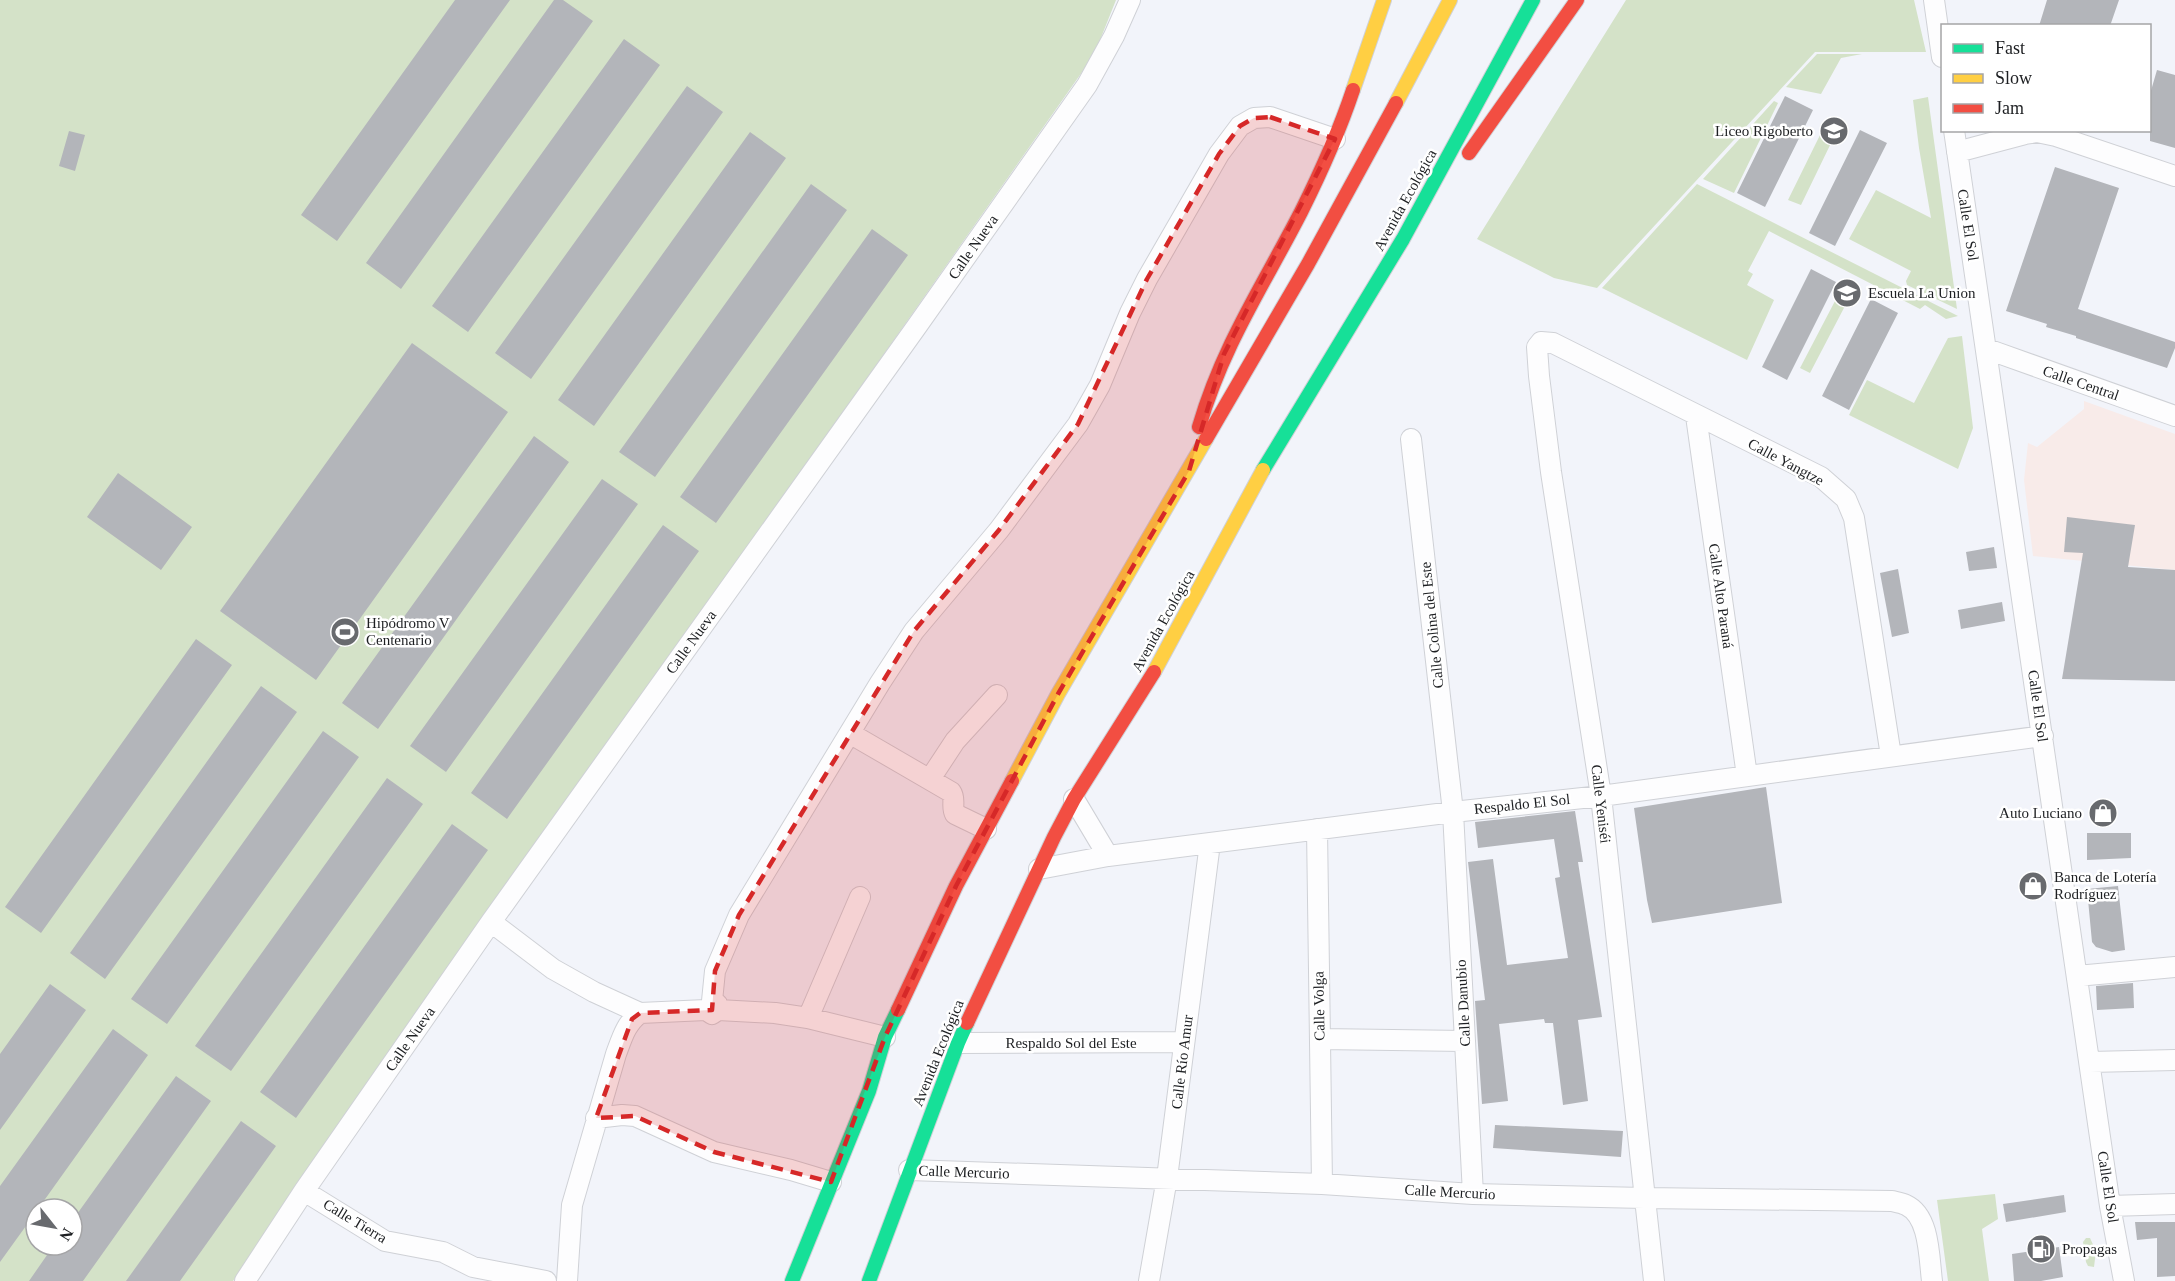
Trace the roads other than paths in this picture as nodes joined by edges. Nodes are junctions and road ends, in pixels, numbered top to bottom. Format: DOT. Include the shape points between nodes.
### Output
graph roads {
  1 [pos="1130,0"];
  2 [pos="1384,0"];
  3 [pos="1450,0"];
  4 [pos="1533,0"];
  5 [pos="1577,0"];
  6 [pos="1934,0"];
  7 [pos="1941,50"];
  8 [pos="1954,132"];
  9 [pos="1335,139"];
  10 [pos="1957,152"];
  11 [pos="2175,176"];
  12 [pos="1403,239"];
  13 [pos="1553,343"];
  14 [pos="1987,349"];
  15 [pos="1696,416"];
  16 [pos="2175,416"];
  17 [pos="1411,439"];
  18 [pos="1189,471"];
  19 [pos="996,695"];
  20 [pos="851,734"];
  21 [pos="2043,736"];
  22 [pos="1891,756"];
  23 [pos="1747,776"];
  24 [pos="930,780"];
  25 [pos="1601,796"];
  26 [pos="1074,799"];
  27 [pos="1453,812"];
  28 [pos="1317,829"];
  29 [pos="986,830"];
  30 [pos="1210,843"];
  31 [pos="1108,856"];
  32 [pos="1039,869"];
  33 [pos="860,897"];
  34 [pos="491,922"];
  35 [pos="2175,967"];
  36 [pos="2077,976"];
  37 [pos="712,1007"];
  38 [pos="640,1013"];
  39 [pos="808,1018"];
  40 [pos="885,1037"];
  41 [pos="1320,1039"];
  42 [pos="1465,1041"];
  43 [pos="1184,1042"];
  44 [pos="958,1043"];
  45 [pos="2175,1060"];
  46 [pos="2090,1062"];
  47 [pos="596,1118"];
  48 [pos="909,1170"];
  49 [pos="1167,1178"];
  50 [pos="831,1182"];
  51 [pos="1322,1184"];
  52 [pos="304,1191"];
  53 [pos="1473,1194"];
  54 [pos="1644,1198"];
  55 [pos="2175,1204"];
  56 [pos="2110,1206"];
  57 [pos="536,1280"];
  58 [pos="245,1281"];
  59 [pos="567,1281"];
  60 [pos="792,1281"];
  61 [pos="868,1281"];
  62 [pos="1149,1281"];
  63 [pos="1654,1281"];
  64 [pos="1932,1281"];
  65 [pos="2124,1281"];
  1 -- 34 [label="street, Calle Nueva" via="1100,63 1080,94"];
  2 -- 9 [label="main road"];
  3 -- 18 [label="main road" via="1367,158"];
  4 -- 12 [label="main road, Avenida Ecológica"];
  5 -- 12 [label="main road" via="1474,147"];
  6 -- 7 [label="street"];
  8 -- 10 [label="street, Calle El Sol"];
  9 -- 18 [label="main road" via="1316,184 1224,354 1203,413"];
  9 -- 20 [label="street" via="1270,117 1254,118 1240,126 1219,154 1153,269 1078,424 999,530 914,631"];
  10 -- 11 [label="street" via="2037,132"];
  10 -- 14 [label="street, Calle El Sol"];
  12 -- 26 [label="main road, Avenida Ecológica" via="1267,462 1152,676"];
  13 -- 15 [label="street, Calle Yangtze"];
  13 -- 25 [label="street, Calle Yeniséi" via="1541,342 1538,347 1539,376"];
  14 -- 16 [label="street, Calle Central"];
  14 -- 21 [label="street, Calle El Sol"];
  15 -- 22 [label="street, Calle Yangtze" via="1821,477 1846,499 1854,518"];
  15 -- 23 [label="street, Calle Alto Paraná"];
  17 -- 27 [label="street, Calle Colina del Este"];
  18 -- 29 [label="main road" via="1058,694"];
  19 -- 24 [label="street" via="955,741"];
  20 -- 24 [label="street"];
  20 -- 37 [label="street" via="740,915 715,971"];
  21 -- 22 [label="street, Respaldo El Sol"];
  21 -- 36 [label="street, Calle El Sol"];
  22 -- 23 [label="street, Respaldo El Sol"];
  23 -- 25 [label="street, Respaldo El Sol"];
  24 -- 29 [label="street" via="952,794 955,814"];
  25 -- 27 [label="street, Respaldo El Sol"];
  25 -- 54 [label="street, Calle Yeniséi"];
  26 -- 31 [label="street"];
  26 -- 32 [label="main road, Avenida Ecológica"];
  27 -- 28 [label="street, Respaldo El Sol"];
  27 -- 42 [label="street, Calle Danubio"];
  28 -- 30 [label="street, Respaldo El Sol"];
  28 -- 41 [label="street, Calle Volga"];
  29 -- 40 [label="main road"];
  30 -- 31 [label="street, Respaldo El Sol"];
  30 -- 43 [label="street, Calle Río Amur"];
  31 -- 32 [label="street, Respaldo El Sol"];
  32 -- 44 [label="main road, Avenida Ecológica"];
  33 -- 39 [label="street"];
  34 -- 38 [label="street" via="553,969"];
  34 -- 52 [label="street, Calle Nueva"];
  35 -- 36 [label="street"];
  36 -- 46 [label="street, Calle El Sol"];
  37 -- 38 [label="street"];
  37 -- 39 [label="street"];
  38 -- 47 [label="street" via="625,1030"];
  39 -- 40 [label="street"];
  40 -- 50 [label="main road" via="869,1091"];
  41 -- 42 [label="street"];
  41 -- 51 [label="street, Calle Volga"];
  42 -- 53 [label="street, Calle Danubio"];
  43 -- 44 [label="street, Respaldo Sol del Este"];
  43 -- 49 [label="street, Calle Río Amur"];
  44 -- 48 [label="main road, Avenida Ecológica"];
  45 -- 46 [label="street"];
  46 -- 56 [label="street, Calle El Sol"];
  47 -- 50 [label="street" via="635,1116 714,1152"];
  47 -- 59 [label="street" via="572,1205"];
  48 -- 49 [label="street, Calle Mercurio"];
  48 -- 61 [label="main road, Avenida Ecológica"];
  49 -- 51 [label="street, Calle Mercurio"];
  49 -- 62 [label="street, Calle Río Amur"];
  50 -- 60 [label="main road"];
  51 -- 53 [label="street, Calle Mercurio"];
  52 -- 57 [label="street, Calle Tierra" via="386,1241 443,1252 473,1267"];
  52 -- 58 [label="street, Calle Nueva"];
  53 -- 54 [label="street, Calle Mercurio"];
  54 -- 63 [label="street, Calle Yeniséi"];
  54 -- 64 [label="street, Calle Mercurio" via="1892,1201 1907,1205 1919,1216 1926,1235"];
  55 -- 56 [label="street"];
  56 -- 65 [label="street, Calle El Sol"];
}
